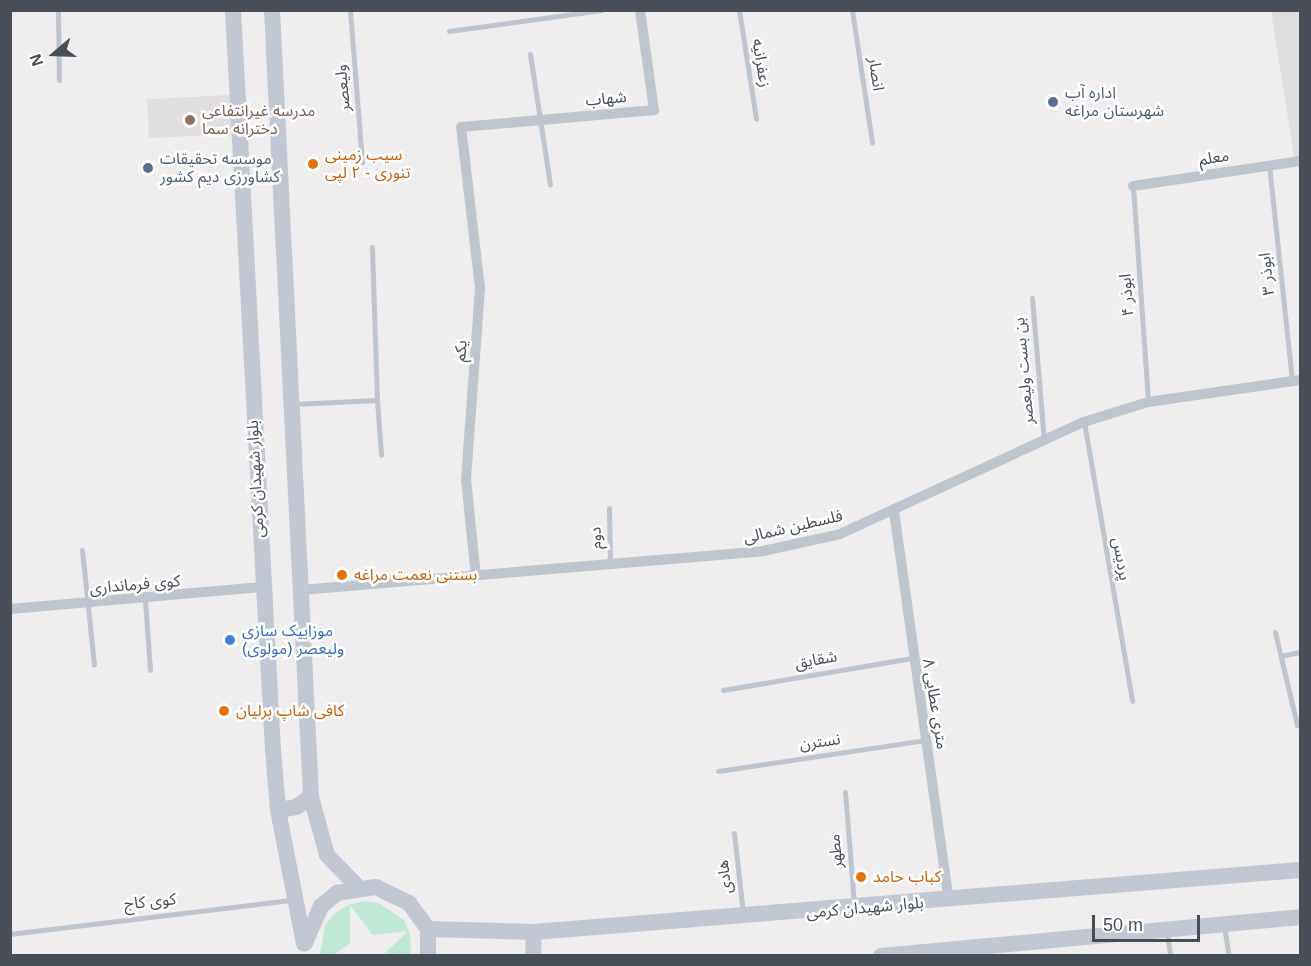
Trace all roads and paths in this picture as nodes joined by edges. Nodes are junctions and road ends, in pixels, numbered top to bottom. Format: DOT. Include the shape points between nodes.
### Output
graph roads {
  1 [pos="58,10"];
  2 [pos="233,10"];
  3 [pos="272,10"];
  4 [pos="350,10"];
  5 [pos="602,10"];
  6 [pos="640,10"];
  7 [pos="739,10"];
  8 [pos="852,10"];
  9 [pos="448,31"];
  10 [pos="530,54"];
  11 [pos="59,80"];
  12 [pos="756,119"];
  13 [pos="539,120"];
  14 [pos="461,127"];
  15 [pos="872,142"];
  16 [pos="1300,161"];
  17 [pos="362,163"];
  18 [pos="1269,164"];
  19 [pos="550,184"];
  20 [pos="1134,186"];
  21 [pos="372,247"];
  22 [pos="1032,298"];
  23 [pos="1296,380"];
  24 [pos="377,400"];
  25 [pos="1148,402"];
  26 [pos="292,404"];
  27 [pos="1084,422"];
  28 [pos="1044,442"];
  29 [pos="381,455"];
  30 [pos="609,508"];
  31 [pos="894,511"];
  32 [pos="82,550"];
  33 [pos="610,567"];
  34 [pos="476,577"];
  35 [pos="261,587"];
  36 [pos="301,590"];
  37 [pos="145,600"];
  38 [pos="87,604"];
  39 [pos="10,609"];
  40 [pos="1275,632"];
  41 [pos="1300,652"];
  42 [pos="1281,656"];
  43 [pos="913,658"];
  44 [pos="94,664"];
  45 [pos="150,670"];
  46 [pos="723,690"];
  47 [pos="1132,701"];
  48 [pos="1297,725"];
  49 [pos="925,740"];
  50 [pos="718,771"];
  51 [pos="845,792"];
  52 [pos="311,797"];
  53 [pos="278,810"];
  54 [pos="734,833"];
  55 [pos="1300,870"];
  56 [pos="358,887"];
  57 [pos="293,900"];
  58 [pos="949,900"];
  59 [pos="854,909"];
  60 [pos="1300,917"];
  61 [pos="744,918"];
  62 [pos="1224,924"];
  63 [pos="428,929"];
  64 [pos="1166,930"];
  65 [pos="534,932"];
  66 [pos="10,934"];
  67 [pos="305,950"];
  68 [pos="919,954"];
  69 [pos="428,956"];
  70 [pos="533,956"];
  71 [pos="881,956"];
  72 [pos="1170,956"];
  73 [pos="1229,956"];
  1 -- 11 [label="lane"];
  2 -- 35 [label="main road, بلوار شهیدان کرمی"];
  3 -- 26 [label="main road"];
  4 -- 17 [label="lane, ولیعصر"];
  5 -- 9 [label="lane"];
  6 -- 13 [label="street, شهاب" via="654,110"];
  7 -- 12 [label="lane, زعفرانیه"];
  8 -- 15 [label="lane, انصار"];
  10 -- 13 [label="lane"];
  13 -- 14 [label="street, شهاب"];
  13 -- 19 [label="lane"];
  14 -- 34 [label="street, یکم" via="480,288 466,479"];
  16 -- 18 [label="street, معلم"];
  18 -- 20 [label="street, معلم"];
  18 -- 23 [label="lane, ابوذر ۳"];
  20 -- 25 [label="lane, ابوذر ۴"];
  21 -- 24 [label="lane"];
  22 -- 28 [label="lane, بن بست ولیعصر"];
  23 -- 25 [label="street, فلسطین شمالی"];
  24 -- 26 [label="lane"];
  24 -- 29 [label="lane"];
  25 -- 27 [label="street, فلسطین شمالی"];
  26 -- 36 [label="main road"];
  27 -- 28 [label="street, فلسطین شمالی"];
  27 -- 47 [label="lane, پردیس"];
  28 -- 31 [label="street, فلسطین شمالی"];
  30 -- 33 [label="lane, دوم"];
  31 -- 33 [label="street, فلسطین شمالی" via="840,534 763,551"];
  31 -- 43 [label="street, ۸ متری عطایی"];
  32 -- 38 [label="lane"];
  33 -- 34 [label="street, فلسطین شمالی"];
  34 -- 36 [label="street, فلسطین شمالی"];
  35 -- 37 [label="street, کوی فرمانداری"];
  35 -- 53 [label="main road, بلوار شهیدان کرمی"];
  36 -- 52 [label="main road"];
  37 -- 38 [label="street, کوی فرمانداری"];
  37 -- 45 [label="lane"];
  38 -- 39 [label="street, کوی فرمانداری"];
  38 -- 44 [label="lane"];
  40 -- 42 [label="lane"];
  41 -- 42 [label="lane"];
  42 -- 48 [label="lane"];
  43 -- 46 [label="lane, شقایق"];
  43 -- 49 [label="street, ۸ متری عطایی"];
  49 -- 50 [label="lane, نسترن"];
  49 -- 58 [label="street, ۸ متری عطایی"];
  51 -- 59 [label="lane, مطهر"];
  52 -- 53 [label="main road" via="297,807"];
  52 -- 56 [label="main road" via="327,855"];
  53 -- 57 [label="main road, بلوار شهیدان کرمی"];
  54 -- 61 [label="lane, هادی"];
  55 -- 58 [label="main road, بلوار شهیدان کرمی"];
  56 -- 63 [label="main road" via="394,893"];
  56 -- 67 [label="main road" via="321,906"];
  57 -- 66 [label="lane, کوی کاج"];
  57 -- 67 [label="main road, بلوار شهیدان کرمی"];
  58 -- 59 [label="main road, بلوار شهیدان کرمی"];
  59 -- 61 [label="main road, بلوار شهیدان کرمی"];
  60 -- 62 [label="main road"];
  61 -- 65 [label="main road, بلوار شهیدان کرمی"];
  62 -- 64 [label="main road"];
  62 -- 73 [label="lane"];
  63 -- 65 [label="main road, بلوار شهیدان کرمی"];
  63 -- 69 [label="main road"];
  64 -- 68 [label="main road"];
  64 -- 72 [label="lane"];
  65 -- 70 [label="main road"];
  68 -- 71 [label="main road"];
}
